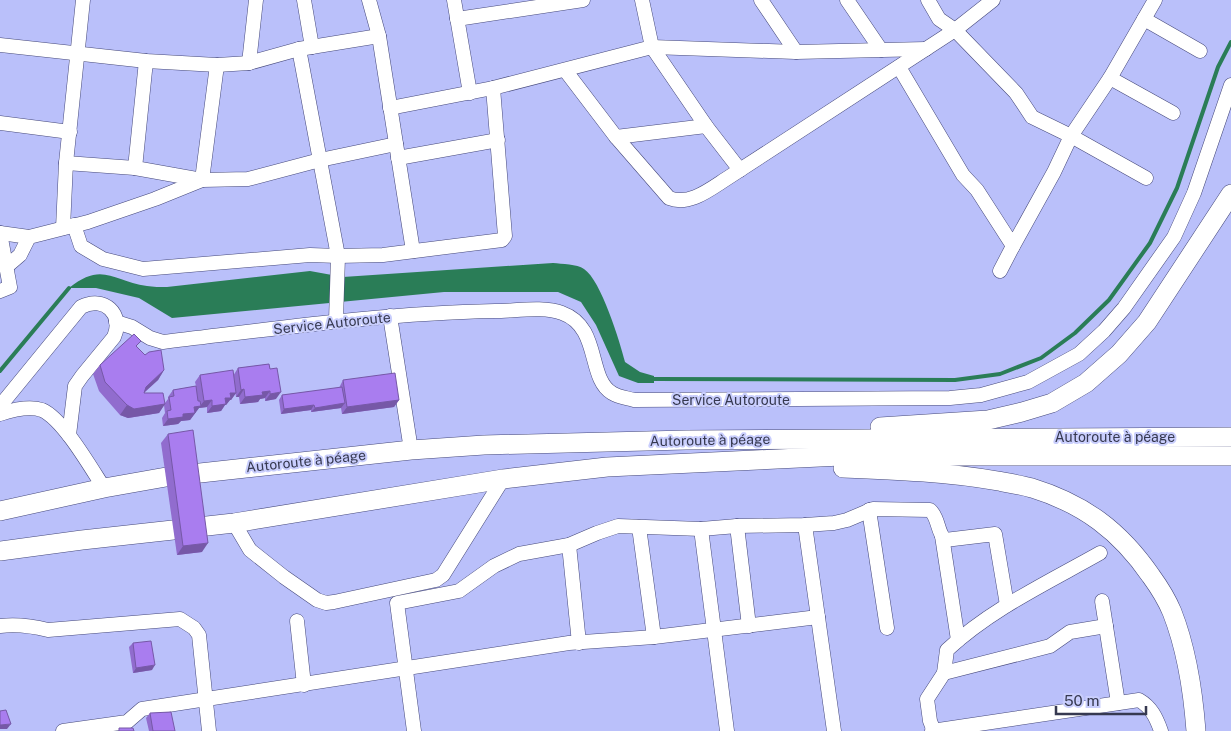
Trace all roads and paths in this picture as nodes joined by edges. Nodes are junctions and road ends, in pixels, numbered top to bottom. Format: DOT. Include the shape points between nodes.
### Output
graph roads {
  1 [pos="83,0"];
  2 [pos="256,0"];
  3 [pos="304,0"];
  4 [pos="369,0"];
  5 [pos="454,0"];
  6 [pos="583,0"];
  7 [pos="642,0"];
  8 [pos="761,0"];
  9 [pos="847,0"];
  10 [pos="928,0"];
  11 [pos="993,0"];
  12 [pos="1155,0"];
  13 [pos="535,3"];
  14 [pos="457,19"];
  15 [pos="1144,19"];
  16 [pos="955,30"];
  17 [pos="379,36"];
  18 [pos="0,46"];
  19 [pos="652,47"];
  20 [pos="305,48"];
  21 [pos="926,49"];
  22 [pos="881,50"];
  23 [pos="1200,51"];
  24 [pos="796,52"];
  25 [pos="78,53"];
  26 [pos="146,61"];
  27 [pos="249,63"];
  28 [pos="217,65"];
  29 [pos="899,67"];
  30 [pos="565,70"];
  31 [pos="1110,78"];
  32 [pos="1231,85"];
  33 [pos="493,88"];
  34 [pos="470,93"];
  35 [pos="390,108"];
  36 [pos="1173,113"];
  37 [pos="0,123"];
  38 [pos="706,126"];
  39 [pos="70,132"];
  40 [pos="1071,136"];
  41 [pos="616,137"];
  42 [pos="498,140"];
  43 [pos="396,144"];
  44 [pos="398,158"];
  45 [pos="320,160"];
  46 [pos="66,164"];
  47 [pos="135,168"];
  48 [pos="740,170"];
  49 [pos="1146,178"];
  50 [pos="202,180"];
  51 [pos="1231,194"];
  52 [pos="68,226"];
  53 [pos="0,233"];
  54 [pos="29,237"];
  55 [pos="1013,246"];
  56 [pos="413,250"];
  57 [pos="338,256"];
  58 [pos="6,267"];
  59 [pos="1000,271"];
  60 [pos="0,291"];
  61 [pos="390,316"];
  62 [pos="116,322"];
  63 [pos="336,322"];
  64 [pos="0,406"];
  65 [pos="0,414"];
  66 [pos="69,436"];
  67 [pos="1231,437"];
  68 [pos="686,440"];
  69 [pos="411,450"];
  70 [pos="1231,456"];
  71 [pos="707,462"];
  72 [pos="191,474"];
  73 [pos="166,477"];
  74 [pos="503,479"];
  75 [pos="104,488"];
  76 [pos="869,510"];
  77 [pos="0,511"];
  78 [pos="234,523"];
  79 [pos="805,525"];
  80 [pos="737,526"];
  81 [pos="198,527"];
  82 [pos="639,527"];
  83 [pos="701,529"];
  84 [pos="173,530"];
  85 [pos="942,536"];
  86 [pos="569,545"];
  87 [pos="0,551"];
  88 [pos="1100,553"];
  89 [pos="1102,601"];
  90 [pos="1008,605"];
  91 [pos="818,617"];
  92 [pos="297,621"];
  93 [pos="0,626"];
  94 [pos="749,626"];
  95 [pos="1106,626"];
  96 [pos="887,628"];
  97 [pos="714,630"];
  98 [pos="654,637"];
  99 [pos="958,640"];
  100 [pos="579,643"];
  101 [pos="406,669"];
  102 [pos="944,674"];
  103 [pos="304,685"];
  104 [pos="204,700"];
  105 [pos="1118,703"];
  106 [pos="1013,725"];
  107 [pos="63,731"];
  108 [pos="209,731"];
  109 [pos="414,731"];
  110 [pos="727,731"];
  111 [pos="834,731"];
  112 [pos="933,731"];
  113 [pos="1161,731"];
  114 [pos="1196,731"];
  1 -- 25 [label="street"];
  2 -- 27 [label="street"];
  3 -- 20 [label="street"];
  4 -- 17 [label="street"];
  5 -- 14 [label="street"];
  6 -- 13 [label="street"];
  7 -- 19 [label="street"];
  8 -- 24 [label="street"];
  9 -- 22 [label="street"];
  10 -- 16 [label="street" via="939,19"];
  11 -- 16 [label="street"];
  12 -- 15 [label="street"];
  13 -- 14 [label="street"];
  14 -- 34 [label="street"];
  15 -- 23 [label="street"];
  15 -- 31 [label="street"];
  16 -- 21 [label="street"];
  16 -- 40 [label="street" via="1016,93 1032,117"];
  17 -- 20 [label="street"];
  17 -- 35 [label="street"];
  18 -- 25 [label="street"];
  19 -- 24 [label="street"];
  19 -- 30 [label="street"];
  19 -- 38 [label="street"];
  20 -- 27 [label="street"];
  20 -- 45 [label="street"];
  21 -- 22 [label="street"];
  21 -- 29 [label="street"];
  22 -- 24 [label="street"];
  25 -- 26 [label="street"];
  25 -- 39 [label="street"];
  26 -- 28 [label="street"];
  26 -- 47 [label="street"];
  27 -- 28 [label="street"];
  28 -- 50 [label="street"];
  29 -- 48 [label="street"];
  29 -- 55 [label="street" via="963,175 977,190"];
  30 -- 33 [label="street"];
  30 -- 41 [label="street"];
  31 -- 36 [label="street"];
  31 -- 40 [label="street"];
  32 -- 61 [label="street, Service Autoroute" via="1174,237 1124,308 1079,354 1028,382 1004,389 950,398 634,400 613,394 605,387 580,324 553,310"];
  33 -- 34 [label="street"];
  33 -- 42 [label="street"];
  34 -- 35 [label="street"];
  35 -- 43 [label="street"];
  37 -- 39 [label="street"];
  38 -- 41 [label="street"];
  38 -- 48 [label="street"];
  39 -- 46 [label="street"];
  40 -- 49 [label="street"];
  40 -- 55 [label="street"];
  41 -- 48 [label="street" via="669,198 677,201 698,196"];
  42 -- 44 [label="street"];
  42 -- 56 [label="street" via="504,239"];
  43 -- 44 [label="street"];
  43 -- 45 [label="street"];
  44 -- 56 [label="street"];
  45 -- 50 [label="street" via="248,179"];
  45 -- 57 [label="street"];
  46 -- 47 [label="street"];
  46 -- 52 [label="street"];
  47 -- 50 [label="street"];
  50 -- 52 [label="street" via="155,199"];
  51 -- 68 [label="highway" via="1147,322 1119,354 1086,383 1052,403 988,420"];
  52 -- 54 [label="street"];
  52 -- 57 [label="street" via="81,246 103,259 143,269 310,255"];
  53 -- 54 [label="street"];
  53 -- 58 [label="street"];
  54 -- 58 [label="street" via="20,255"];
  55 -- 59 [label="street"];
  56 -- 57 [label="street"];
  57 -- 63 [label="street"];
  58 -- 60 [label="street" via="10,287"];
  61 -- 63 [label="street, Service Autoroute"];
  61 -- 69 [label="street"];
  62 -- 63 [label="street, Service Autoroute" via="163,342"];
  62 -- 64 [label="street" via="106,305 96,302 81,307"];
  62 -- 66 [label="street" via="114,337 75,386"];
  65 -- 66 [label="street" via="40,409 50,414"];
  66 -- 75 [label="street"];
  67 -- 68 [label="highway, Autoroute à péage"];
  68 -- 69 [label="highway, Autoroute à péage"];
  69 -- 72 [label="highway, Autoroute à péage"];
  70 -- 71 [label="highway" via="841,456"];
  71 -- 74 [label="highway" via="608,467"];
  71 -- 114 [label="highway" via="928,471 1030,487 1080,507 1109,527 1136,554 1172,611 1184,650"];
  73 -- 75 [label="highway"];
  74 -- 78 [label="highway"];
  74 -- 78 [label="street" via="443,575 436,580 334,602 317,600 284,577 250,550"];
  75 -- 77 [label="highway"];
  76 -- 79 [label="street" via="834,523"];
  76 -- 85 [label="street" via="930,510 935,514"];
  76 -- 96 [label="street"];
  78 -- 81 [label="highway"];
  79 -- 80 [label="street"];
  79 -- 91 [label="street"];
  80 -- 83 [label="street"];
  80 -- 94 [label="street"];
  82 -- 83 [label="street"];
  82 -- 86 [label="street" via="618,526"];
  82 -- 98 [label="street"];
  83 -- 97 [label="street"];
  84 -- 87 [label="highway"];
  85 -- 90 [label="street" via="951,540 995,534"];
  85 -- 99 [label="street"];
  86 -- 100 [label="street"];
  86 -- 101 [label="street" via="519,554 494,566 459,592 397,603"];
  88 -- 90 [label="street"];
  89 -- 95 [label="street"];
  90 -- 99 [label="street"];
  91 -- 94 [label="street"];
  91 -- 111 [label="street"];
  92 -- 103 [label="street"];
  93 -- 104 [label="street" via="13,624 48,630 180,619 194,628 199,636"];
  94 -- 97 [label="street"];
  95 -- 102 [label="street" via="1070,632 1050,646"];
  95 -- 105 [label="street"];
  97 -- 98 [label="street"];
  97 -- 110 [label="street"];
  98 -- 100 [label="street"];
  99 -- 102 [label="street" via="947,650"];
  100 -- 101 [label="street"];
  101 -- 103 [label="street"];
  101 -- 109 [label="street"];
  102 -- 112 [label="street" via="927,698"];
  103 -- 104 [label="street"];
  104 -- 107 [label="street" via="142,709 127,722"];
  104 -- 108 [label="street"];
  105 -- 106 [label="street"];
  105 -- 113 [label="street" via="1138,700 1148,705"];
  106 -- 112 [label="street"];
}
